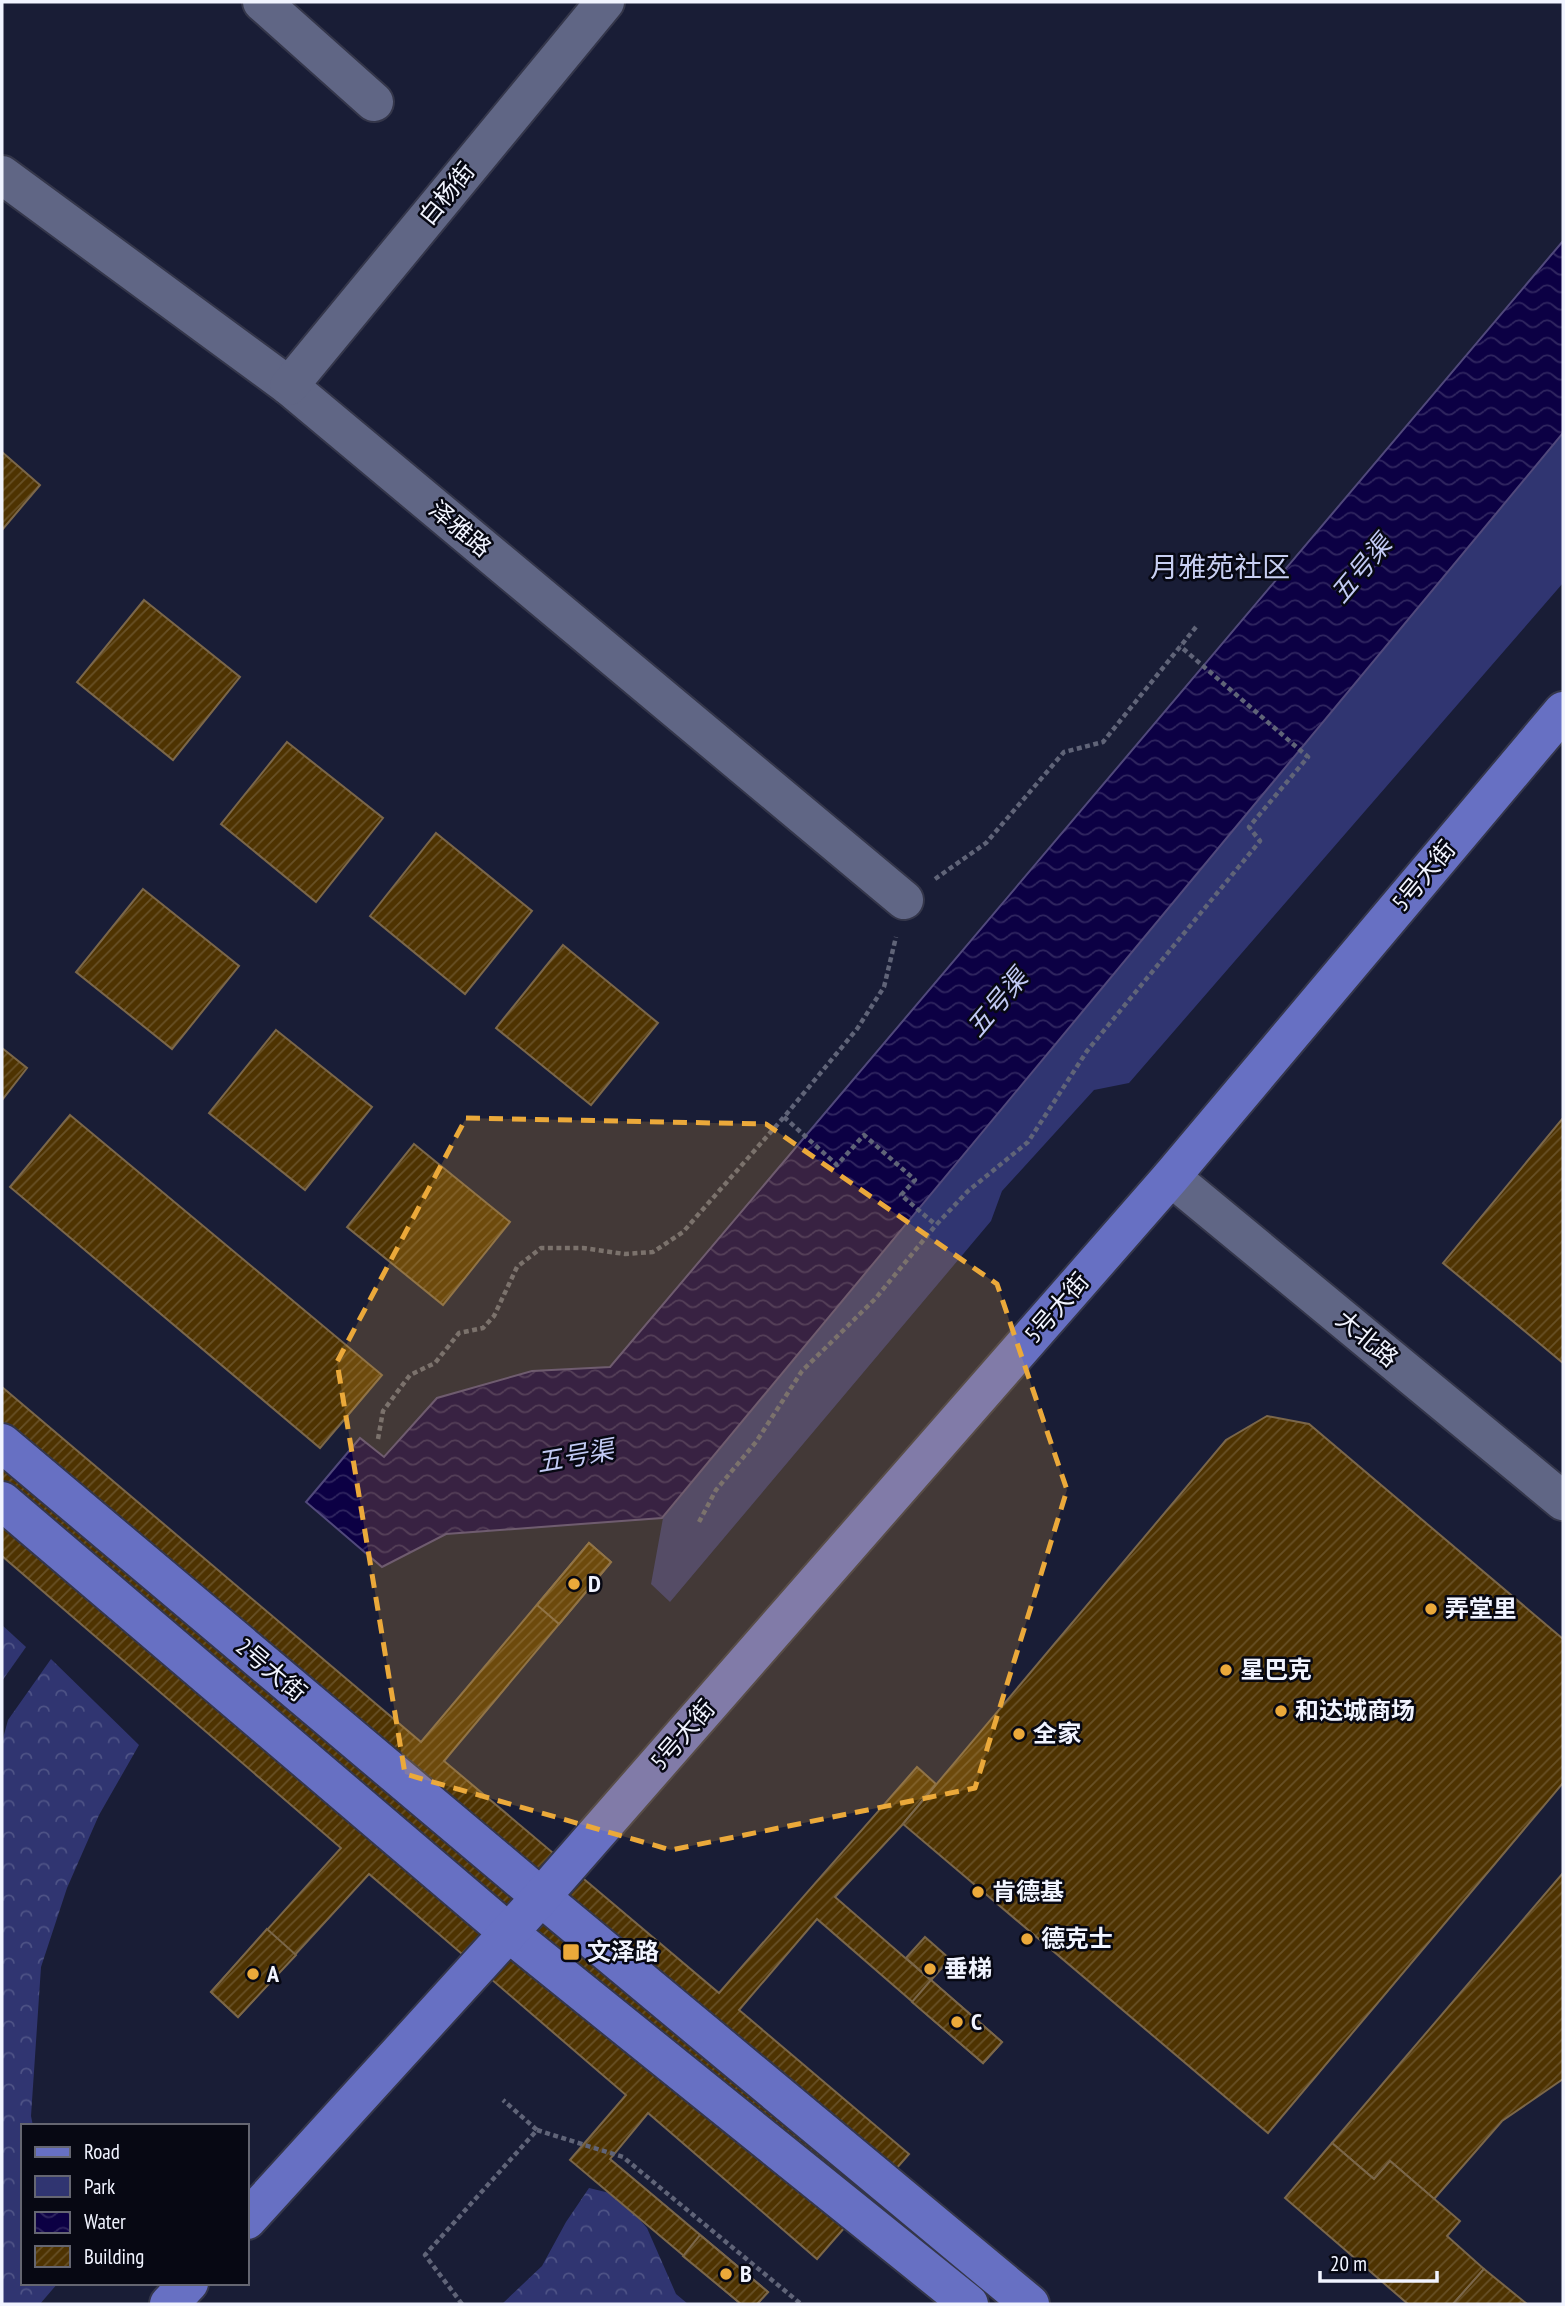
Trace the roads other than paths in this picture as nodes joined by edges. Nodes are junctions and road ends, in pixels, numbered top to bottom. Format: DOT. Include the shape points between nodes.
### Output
graph roads {
  1 [pos="262,2"];
  2 [pos="606,2"];
  3 [pos="374,102"];
  4 [pos="2,175"];
  5 [pos="289,386"];
  6 [pos="1563,711"];
  7 [pos="904,900"];
  8 [pos="1171,1177"];
  9 [pos="2,1443"];
  10 [pos="2,1501"];
  11 [pos="1563,1501"];
  12 [pos="541,1897"];
  13 [pos="509,1933"];
  14 [pos="248,2219"];
  15 [pos="187,2285"];
  16 [pos="169,2304"];
  17 [pos="968,2304"];
  18 [pos="1030,2304"];
  1 -- 3 [label="street"];
  2 -- 5 [label="street, 白杨街"];
  4 -- 5 [label="street, 泽雅路"];
  5 -- 7 [label="street, 泽雅路"];
  6 -- 8 [label="main road, 5号大街"];
  8 -- 11 [label="street, 大北路"];
  8 -- 12 [label="main road, 5号大街"];
  9 -- 12 [label="main road, 2号大街"];
  10 -- 13 [label="main road"];
  12 -- 13 [label="main road"];
  12 -- 18 [label="main road, 2号大街"];
  13 -- 14 [label="main road"];
  13 -- 17 [label="main road"];
  15 -- 16 [label="main road"];
}
